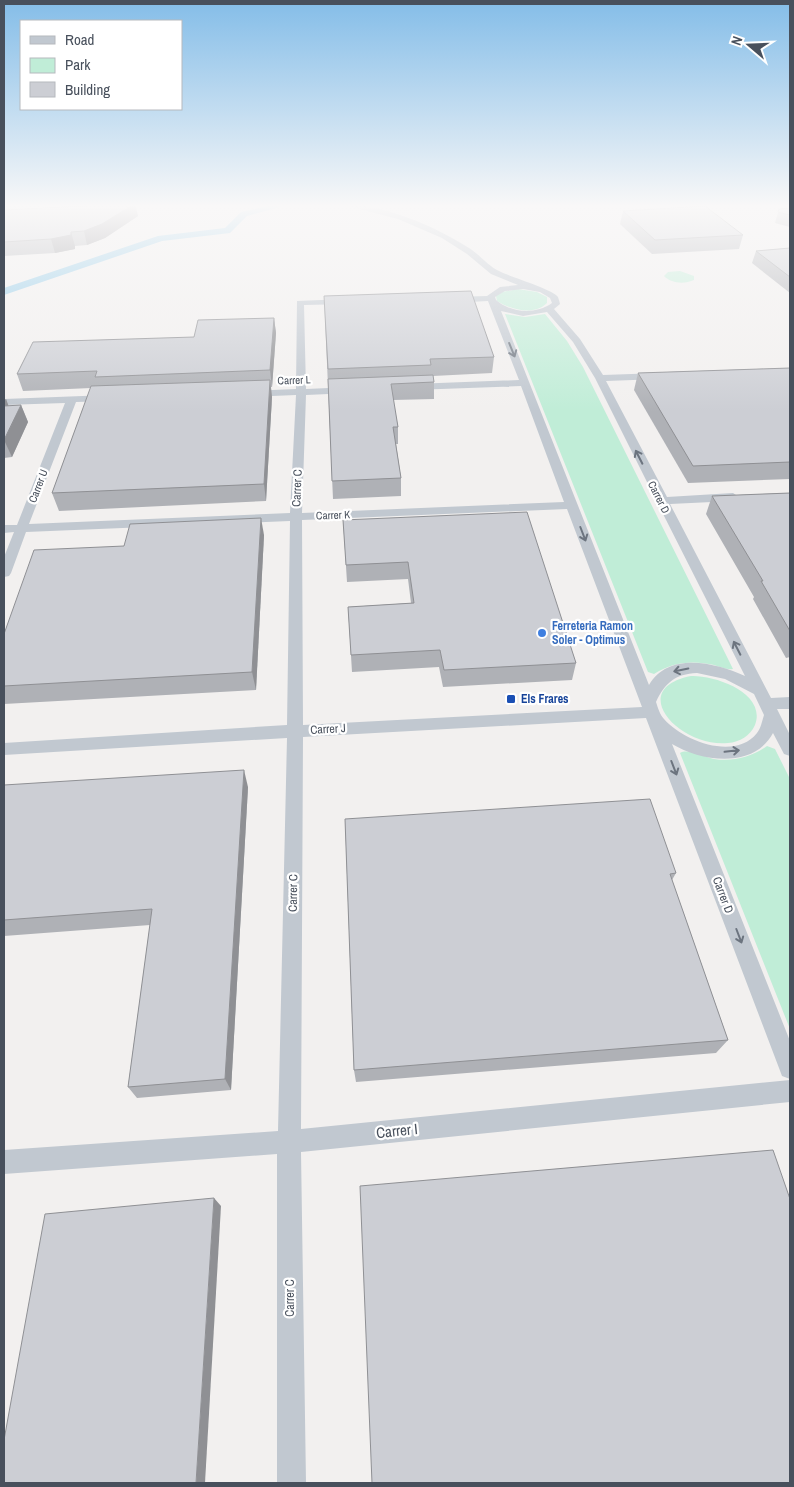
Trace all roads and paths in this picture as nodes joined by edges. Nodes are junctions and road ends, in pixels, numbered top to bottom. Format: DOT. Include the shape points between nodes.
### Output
graph roads {
  1 [pos="495,273"];
  2 [pos="497,273"];
  3 [pos="533,288"];
  4 [pos="494,298"];
  5 [pos="442,300"];
  6 [pos="356,302"];
  7 [pos="549,309"];
  8 [pos="666,376"];
  9 [pos="600,378"];
  10 [pos="525,383"];
  11 [pos="399,388"];
  12 [pos="360,390"];
  13 [pos="301,392"];
  14 [pos="241,394"];
  15 [pos="122,398"];
  16 [pos="72,399"];
  17 [pos="4,402"];
  18 [pos="741,497"];
  19 [pos="661,501"];
  20 [pos="572,505"];
  21 [pos="296,516"];
  22 [pos="22,528"];
  23 [pos="4,529"];
  24 [pos="4,572"];
  25 [pos="790,702"];
  26 [pos="766,703"];
  27 [pos="652,712"];
  28 [pos="296,731"];
  29 [pos="4,749"];
  30 [pos="790,750"];
  31 [pos="790,1068"];
  32 [pos="790,1092"];
  33 [pos="289,1142"];
  34 [pos="4,1162"];
  35 [pos="292,1483"];
  1 -- 4 [label="street, Carrer D" via="498,282"];
  2 -- 3 [label="street"];
  3 -- 4 [label="street" via="512,287"];
  3 -- 7 [label="street" via="554,296 556,304"];
  4 -- 5 [label="street"];
  4 -- 7 [label="street" via="509,311"];
  4 -- 10 [label="street, Carrer D, one-way"];
  6 -- 13 [label="street, Carrer C" via="300,303"];
  7 -- 9 [label="street, Carrer D" via="577,340"];
  8 -- 9 [label="street"];
  19 -- 9 [label="street, Carrer D, one-way"];
  10 -- 11 [label="street"];
  10 -- 20 [label="street, Carrer D"];
  12 -- 13 [label="street, Carrer L"];
  13 -- 14 [label="street, Carrer L"];
  13 -- 21 [label="street, Carrer C"];
  15 -- 16 [label="street"];
  16 -- 17 [label="street"];
  16 -- 22 [label="street, Carrer U"];
  18 -- 19 [label="street"];
  26 -- 19 [label="street, Carrer D, one-way"];
  20 -- 21 [label="street, Carrer K"];
  20 -- 27 [label="street, Carrer D, one-way"];
  21 -- 22 [label="street, Carrer K"];
  21 -- 28 [label="street, Carrer C"];
  22 -- 23 [label="street, Carrer K"];
  22 -- 24 [label="street, Carrer U"];
  25 -- 26 [label="street"];
  26 -- 27 [label="street, one-way" via="743,680 710,669 691,668 674,671 661,678 653,688"];
  27 -- 26 [label="street, one-way" via="672,735 689,745 729,752 747,749 760,740 768,729"];
  26 -- 30 [label="street, Carrer D"];
  27 -- 28 [label="street, Carrer J"];
  27 -- 31 [label="street, Carrer D, one-way"];
  28 -- 29 [label="street, Carrer J"];
  28 -- 33 [label="street, Carrer C"];
  32 -- 33 [label="street, Carrer I"];
  33 -- 34 [label="street, Carrer I"];
  33 -- 35 [label="street, Carrer C"];
}
